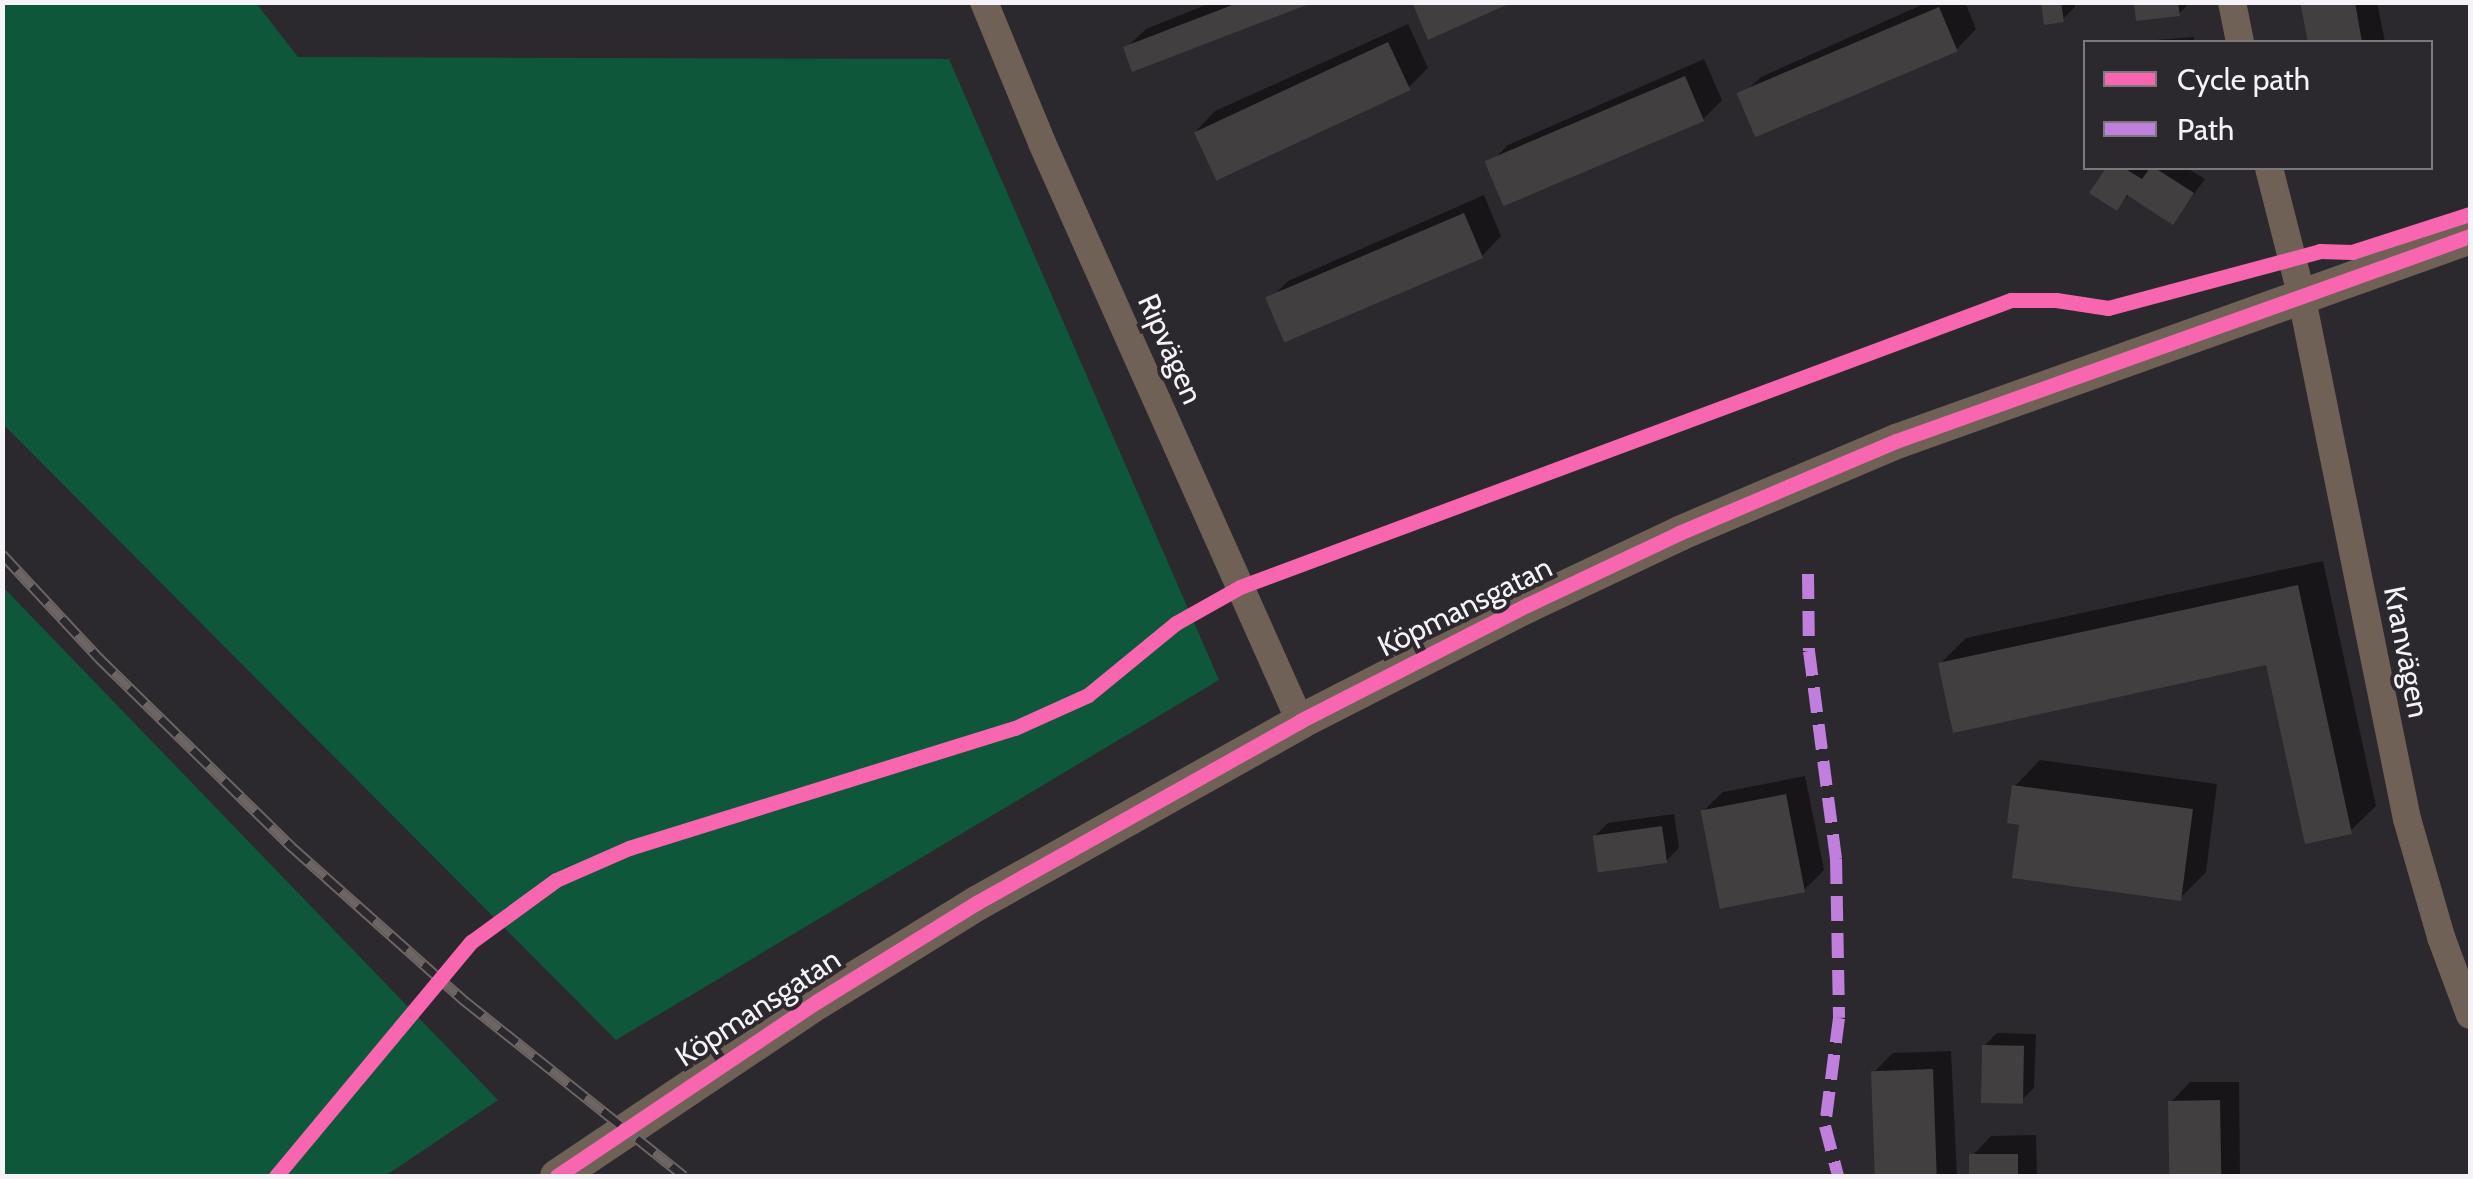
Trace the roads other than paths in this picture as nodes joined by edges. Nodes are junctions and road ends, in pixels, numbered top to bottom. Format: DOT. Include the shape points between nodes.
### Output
graph roads {
  1 [pos="984,2"];
  2 [pos="2232,2"];
  3 [pos="2240,40"];
  4 [pos="2270,170"];
  5 [pos="2470,236"];
  6 [pos="2301,294"];
  7 [pos="1300,721"];
  8 [pos="2470,1015"];
  9 [pos="557,1176"];
  1 -- 7 [label="street, Ripvägen"];
  2 -- 3 [label="street"];
  4 -- 6 [label="street, Kranvägen"];
  5 -- 6 [label="street, Köpmansgatan"];
  6 -- 7 [label="street, Köpmansgatan" via="2006,398 1776,490"];
  6 -- 8 [label="street, Kranvägen" via="2406,819"];
  7 -- 9 [label="street, Köpmansgatan" via="978,902"];
}
